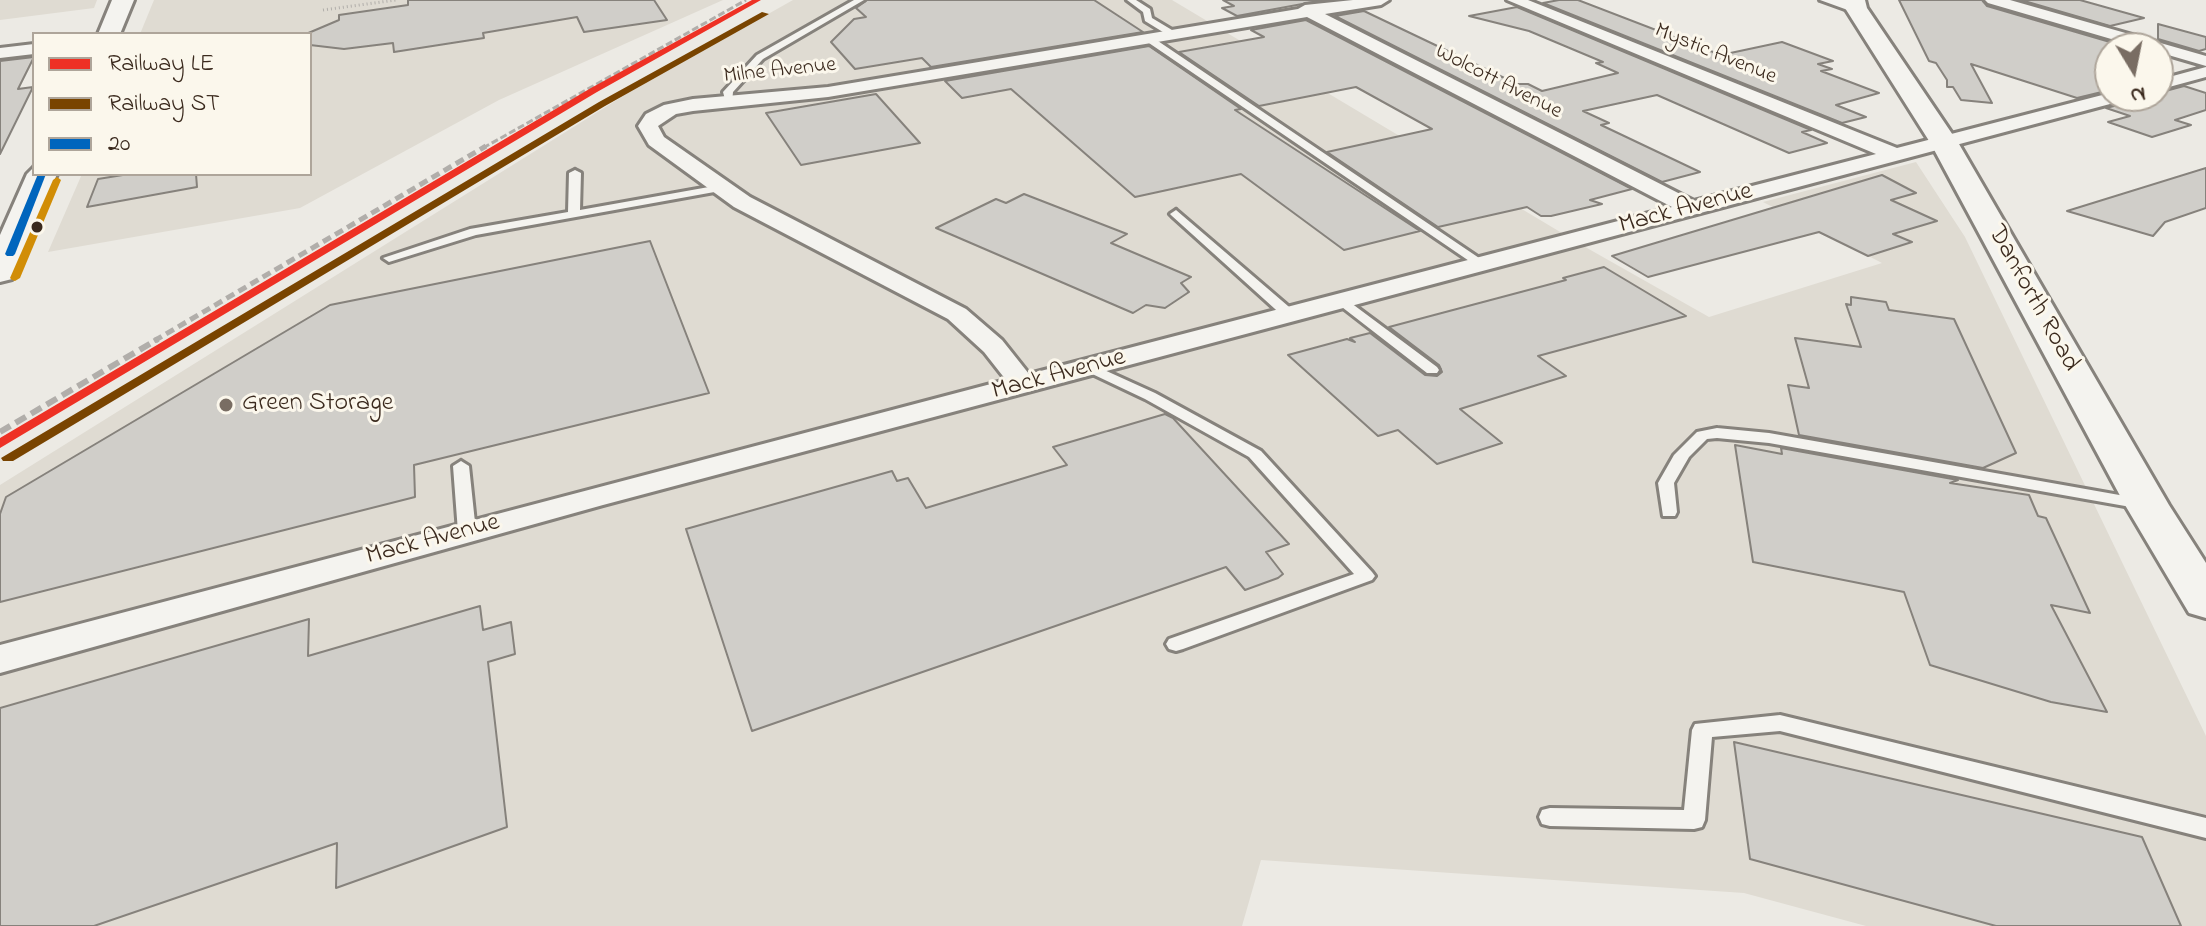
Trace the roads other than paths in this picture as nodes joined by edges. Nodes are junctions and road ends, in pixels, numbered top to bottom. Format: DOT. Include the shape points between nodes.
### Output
graph roads {
  1 [pos="123,0"];
  2 [pos="860,0"];
  3 [pos="1131,0"];
  4 [pos="1285,0"];
  5 [pos="1381,0"];
  6 [pos="1515,0"];
  7 [pos="1993,0"];
  8 [pos="1846,3"];
  9 [pos="1309,12"];
  10 [pos="110,32"];
  11 [pos="1174,35"];
  12 [pos="1149,39"];
  13 [pos="32,49"];
  14 [pos="0,53"];
  15 [pos="2206,61"];
  16 [pos="2206,72"];
  17 [pos="2174,81"];
  18 [pos="729,101"];
  19 [pos="2094,103"];
  20 [pos="1945,144"];
  21 [pos="1896,155"];
  22 [pos="575,173"];
  23 [pos="41,176"];
  24 [pos="720,188"];
  25 [pos="1691,208"];
  26 [pos="574,214"];
  27 [pos="1176,214"];
  28 [pos="389,258"];
  29 [pos="1482,264"];
  30 [pos="0,272"];
  31 [pos="1343,301"];
  32 [pos="1290,315"];
  33 [pos="1091,368"];
  34 [pos="1432,370"];
  35 [pos="1024,386"];
  36 [pos="461,466"];
  37 [pos="2147,505"];
  38 [pos="1669,512"];
  39 [pos="467,532"];
  40 [pos="2206,601"];
  41 [pos="1176,644"];
  42 [pos="0,659"];
  43 [pos="1550,817"];
  44 [pos="2206,828"];
  1 -- 10 [label="main road"];
  2 -- 18 [label="lane" via="760,57 728,92"];
  3 -- 11 [label="lane" via="1147,11 1148,19"];
  4 -- 9 [label="street, Wolcott Avenue"];
  5 -- 9 [label="street, Milne Avenue"];
  6 -- 21 [label="street, Mystic Avenue"];
  7 -- 15 [label="street"];
  8 -- 20 [label="main road, Danforth Road"];
  9 -- 11 [label="street, Milne Avenue"];
  9 -- 25 [label="street, Wolcott Avenue"];
  11 -- 12 [label="street, Milne Avenue"];
  12 -- 18 [label="street, Milne Avenue" via="828,92"];
  12 -- 29 [label="lane"];
  13 -- 14 [label="street"];
  16 -- 17 [label="street"];
  18 -- 24 [label="street, Milne Avenue" via="671,109 648,126 656,141"];
  19 -- 20 [label="street, Mack Avenue"];
  20 -- 21 [label="street, Mack Avenue"];
  20 -- 37 [label="main road, Danforth Road"];
  21 -- 25 [label="street, Mack Avenue"];
  22 -- 26 [label="lane"];
  23 -- 30 [label="main road"];
  24 -- 26 [label="lane"];
  24 -- 35 [label="street, Milne Avenue" via="957,314 993,346"];
  25 -- 29 [label="street, Mack Avenue"];
  26 -- 28 [label="lane" via="474,232"];
  27 -- 32 [label="lane"];
  29 -- 31 [label="street, Mack Avenue"];
  31 -- 32 [label="street, Mack Avenue"];
  31 -- 34 [label="lane"];
  32 -- 33 [label="street, Mack Avenue"];
  33 -- 35 [label="street, Mack Avenue"];
  33 -- 41 [label="lane" via="1255,454 1366,576"];
  35 -- 39 [label="street, Mack Avenue"];
  36 -- 39 [label="lane"];
  37 -- 38 [label="lane" via="1717,433 1702,435 1682,455 1666,483"];
  37 -- 40 [label="main road, Danforth Road"];
  39 -- 42 [label="street, Mack Avenue"];
  43 -- 44 [label="lane" via="1694,820 1702,730 1780,723"];
}
